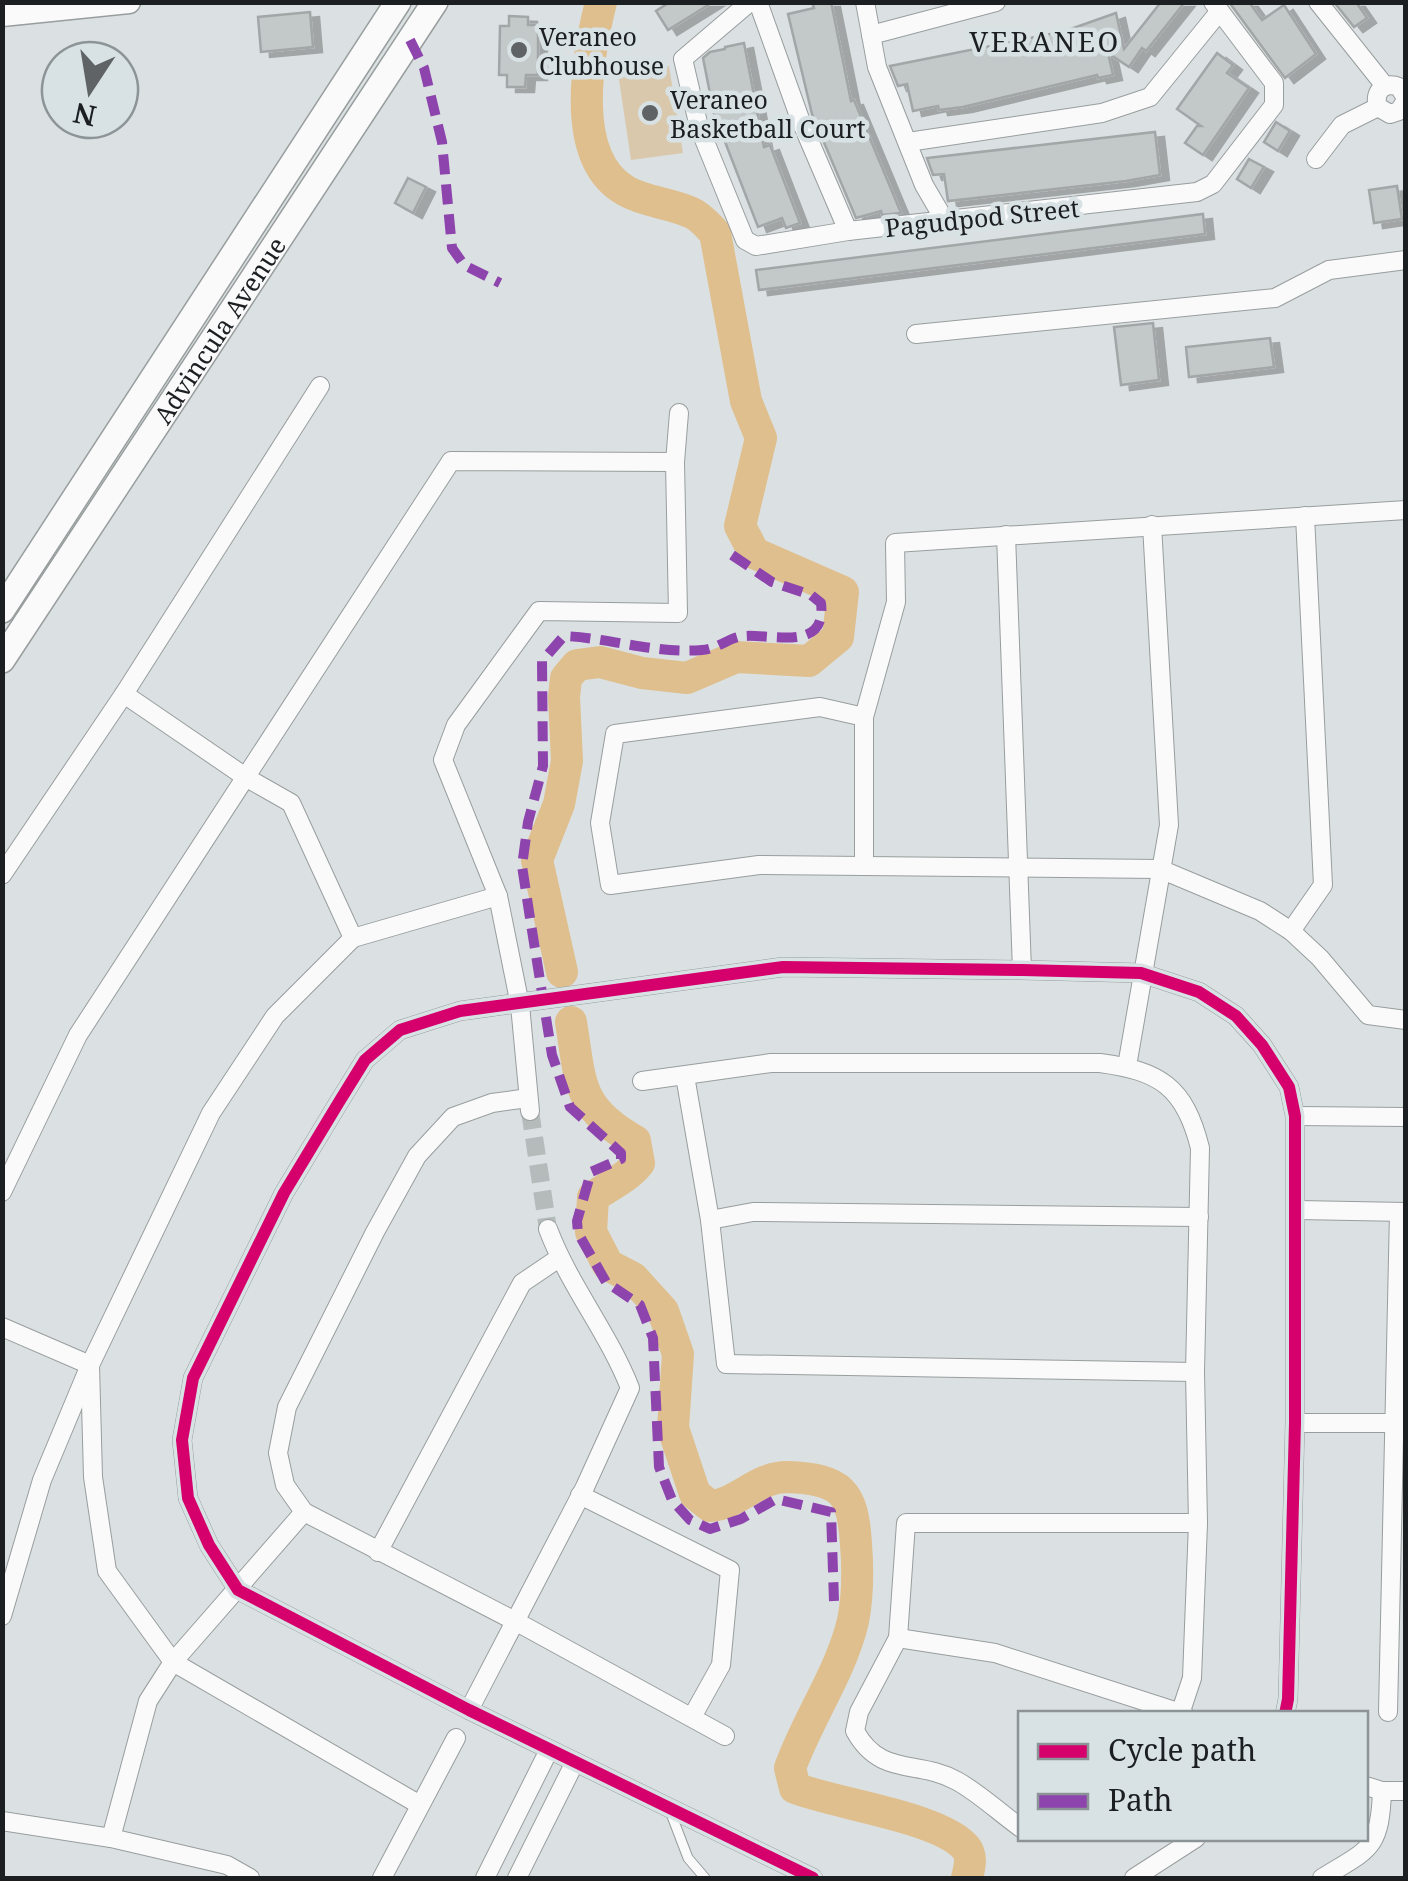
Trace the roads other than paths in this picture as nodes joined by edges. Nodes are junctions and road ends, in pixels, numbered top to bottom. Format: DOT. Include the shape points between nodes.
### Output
graph roads {
  1 [pos="129,2"];
  2 [pos="398,2"];
  3 [pos="436,2"];
  4 [pos="750,2"];
  5 [pos="758,2"];
  6 [pos="865,2"];
  7 [pos="996,2"];
  8 [pos="1318,2"];
  9 [pos="1216,7"];
  10 [pos="2,16"];
  11 [pos="871,35"];
  12 [pos="1401,99"];
  13 [pos="908,142"];
  14 [pos="1316,159"];
  15 [pos="944,221"];
  16 [pos="848,232"];
  17 [pos="1406,260"];
  18 [pos="916,334"];
  19 [pos="154,379"];
  20 [pos="320,386"];
  21 [pos="177,393"];
  22 [pos="680,412"];
  23 [pos="675,462"];
  24 [pos="1406,510"];
  25 [pos="1306,516"];
  26 [pos="1152,524"];
  27 [pos="1006,535"];
  28 [pos="2,610"];
  29 [pos="2,660"];
  30 [pos="124,694"];
  31 [pos="864,717"];
  32 [pos="247,778"];
  33 [pos="864,864"];
  34 [pos="1019,866"];
  35 [pos="1160,870"];
  36 [pos="2,875"];
  37 [pos="498,896"];
  38 [pos="1291,931"];
  39 [pos="352,938"];
  40 [pos="1022,970"];
  41 [pos="1140,974"];
  42 [pos="520,1004"];
  43 [pos="1406,1020"];
  44 [pos="1127,1066"];
  45 [pos="686,1076"];
  46 [pos="642,1081"];
  47 [pos="1296,1116"];
  48 [pos="1406,1117"];
  49 [pos="2,1192"];
  50 [pos="1298,1210"];
  51 [pos="1402,1212"];
  52 [pos="1200,1218"];
  53 [pos="710,1220"];
  54 [pos="548,1229"];
  55 [pos="559,1258"];
  56 [pos="2,1327"];
  57 [pos="90,1365"];
  58 [pos="1196,1372"];
  59 [pos="1295,1423"];
  60 [pos="1394,1423"];
  61 [pos="580,1495"];
  62 [pos="304,1512"];
  63 [pos="1198,1523"];
  64 [pos="378,1552"];
  65 [pos="238,1590"];
  66 [pos="2,1616"];
  67 [pos="515,1621"];
  68 [pos="1398,1633"];
  69 [pos="898,1638"];
  70 [pos="173,1662"];
  71 [pos="469,1710"];
  72 [pos="1176,1711"];
  73 [pos="1183,1711"];
  74 [pos="1286,1711"];
  75 [pos="1388,1712"];
  76 [pos="692,1717"];
  77 [pos="725,1736"];
  78 [pos="456,1738"];
  79 [pos="550,1750"];
  80 [pos="575,1762"];
  81 [pos="1374,1789"];
  82 [pos="1406,1792"];
  83 [pos="420,1805"];
  84 [pos="669,1808"];
  85 [pos="2,1820"];
  86 [pos="1018,1826"];
  87 [pos="111,1838"];
  88 [pos="1191,1841"];
  89 [pos="250,1878"];
  90 [pos="382,1878"];
  91 [pos="485,1878"];
  92 [pos="516,1878"];
  93 [pos="705,1878"];
  94 [pos="812,1878"];
  95 [pos="1134,1878"];
  96 [pos="1322,1878"];
  1 -- 10 [label="street"];
  2 -- 19 [label="main road, Advincula Avenue"];
  3 -- 21 [label="main road, Advincula Avenue"];
  4 -- 16 [label="street, Pagudpod Street" via="683,59 699,127 745,240 756,246"];
  5 -- 16 [label="street"];
  6 -- 11 [label="street"];
  7 -- 11 [label="street"];
  8 -- 12 [label="street"];
  9 -- 13 [label="street" via="1150,97 1102,114"];
  9 -- 15 [label="street, Pagudpod Street" via="1274,83 1274,104 1213,184 1170,196"];
  11 -- 13 [label="street"];
  12 -- 14 [label="street" via="1376,97 1378,107 1342,125"];
  13 -- 15 [label="street"];
  15 -- 16 [label="street, Pagudpod Street"];
  17 -- 18 [label="street" via="1329,270 1275,298"];
  19 -- 21 [label="main road"];
  19 -- 28 [label="main road, Advincula Avenue"];
  20 -- 30 [label="street"];
  21 -- 29 [label="main road, Advincula Avenue"];
  22 -- 23 [label="street"];
  23 -- 32 [label="street" via="451,461"];
  23 -- 37 [label="street" via="678,613 539,611 456,725 443,760"];
  24 -- 25 [label="street"];
  25 -- 26 [label="street"];
  25 -- 38 [label="street" via="1323,885"];
  26 -- 27 [label="street"];
  26 -- 35 [label="street" via="1169,825"];
  27 -- 31 [label="street" via="895,543 896,602"];
  27 -- 34 [label="street"];
  30 -- 32 [label="street"];
  30 -- 36 [label="street"];
  31 -- 33 [label="street"];
  31 -- 33 [label="street" via="820,707 615,734 600,823 610,885 759,865"];
  32 -- 39 [label="street" via="291,803"];
  32 -- 49 [label="street" via="78,1035"];
  33 -- 34 [label="street"];
  34 -- 35 [label="street"];
  34 -- 40 [label="street"];
  35 -- 38 [label="street" via="1260,911"];
  35 -- 41 [label="street"];
  37 -- 39 [label="street"];
  37 -- 42 [label="street"];
  38 -- 43 [label="street" via="1368,1016"];
  39 -- 57 [label="street" via="275,1016 211,1113"];
  40 -- 41 [label="street"];
  40 -- 42 [label="street" via="783,967"];
  41 -- 44 [label="street"];
  41 -- 47 [label="street" via="1199,992 1236,1016 1289,1088"];
  42 -- 62 [label="street" via="529,1104 492,1103 453,1118 417,1156 287,1408 278,1453 285,1485"];
  42 -- 65 [label="street" via="460,1011 400,1030 365,1060 284,1193 193,1378 182,1440 188,1498"];
  44 -- 45 [label="street" via="771,1063"];
  44 -- 52 [label="street" via="1153,1075 1192,1116 1200,1148"];
  45 -- 46 [label="street"];
  45 -- 53 [label="street"];
  47 -- 48 [label="street"];
  47 -- 50 [label="street"];
  50 -- 51 [label="street"];
  50 -- 59 [label="street"];
  51 -- 60 [label="street"];
  52 -- 53 [label="street" via="753,1212"];
  52 -- 58 [label="street"];
  53 -- 58 [label="street" via="726,1364"];
  54 -- 55 [label="street"];
  55 -- 61 [label="street" via="630,1388"];
  55 -- 64 [label="street" via="522,1283"];
  56 -- 57 [label="street"];
  57 -- 66 [label="street" via="42,1480"];
  57 -- 70 [label="street" via="93,1477 107,1571"];
  58 -- 63 [label="street"];
  59 -- 60 [label="street"];
  59 -- 74 [label="street"];
  60 -- 68 [label="street"];
  61 -- 67 [label="street"];
  61 -- 76 [label="street" via="730,1570 721,1665"];
  62 -- 64 [label="street"];
  62 -- 65 [label="street"];
  63 -- 69 [label="street" via="906,1524"];
  63 -- 73 [label="street" via="1192,1678"];
  64 -- 67 [label="street"];
  65 -- 70 [label="street"];
  65 -- 71 [label="street"];
  67 -- 71 [label="street"];
  67 -- 76 [label="street"];
  68 -- 75 [label="street"];
  69 -- 72 [label="street" via="995,1653"];
  69 -- 86 [label="street" via="859,1712 855,1731 865,1750 885,1762 955,1779"];
  70 -- 83 [label="street"];
  70 -- 87 [label="street" via="148,1701"];
  71 -- 79 [label="street"];
  76 -- 77 [label="street"];
  78 -- 83 [label="street"];
  79 -- 80 [label="street"];
  79 -- 91 [label="street"];
  80 -- 84 [label="street"];
  80 -- 92 [label="street"];
  81 -- 82 [label="street"];
  81 -- 96 [label="street" via="1381,1822 1376,1838"];
  83 -- 90 [label="street"];
  84 -- 93 [label="lane" via="688,1858"];
  84 -- 94 [label="street"];
  85 -- 87 [label="street"];
  87 -- 89 [label="street" via="227,1865"];
  88 -- 95 [label="street"];
}
